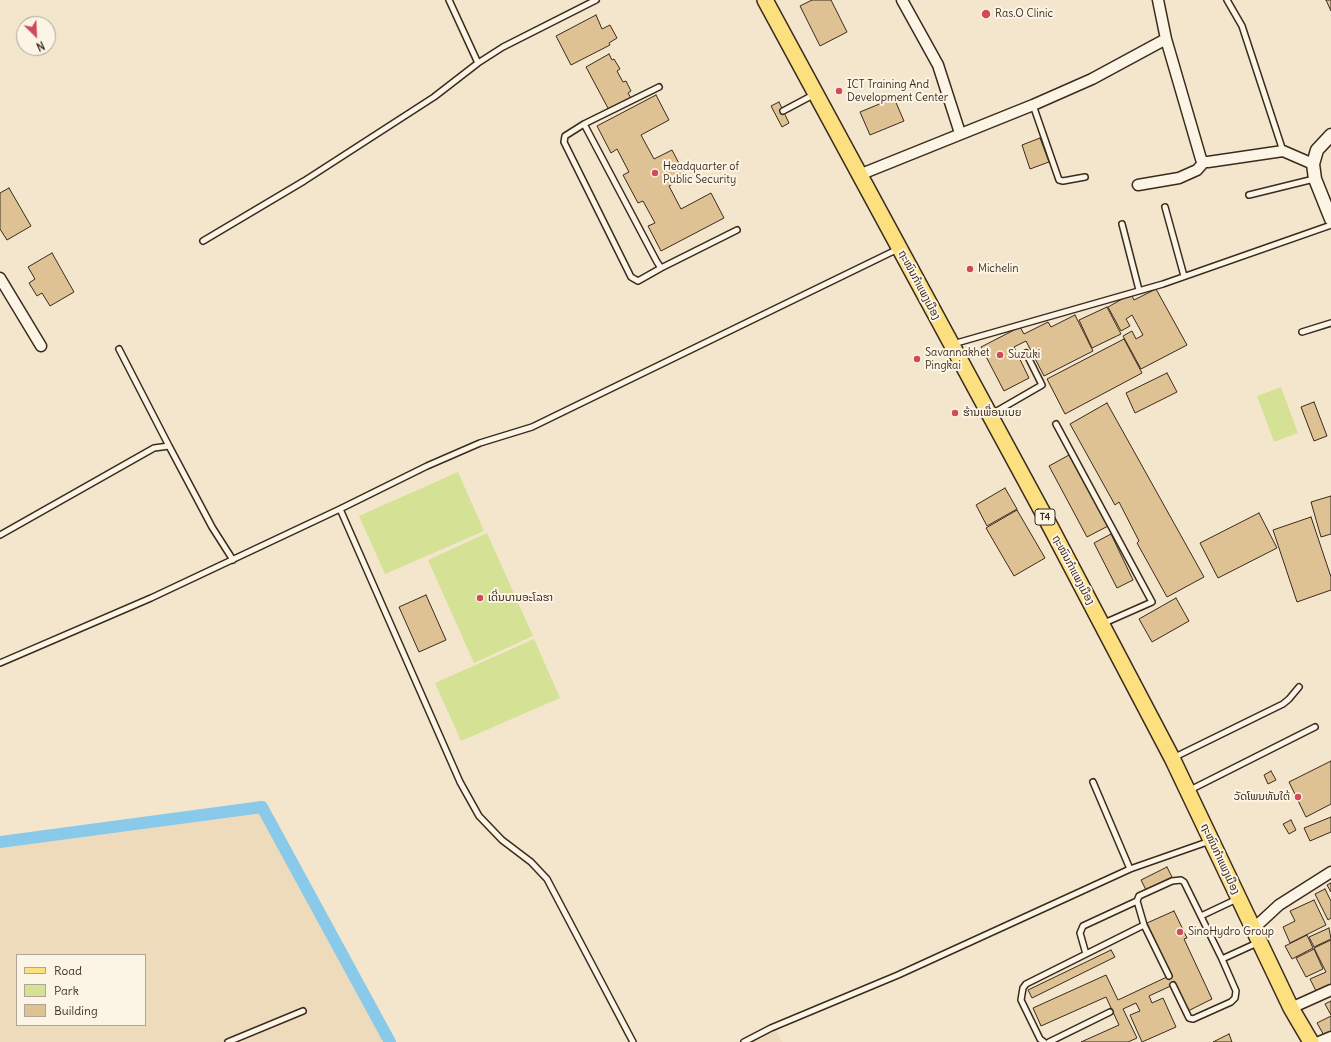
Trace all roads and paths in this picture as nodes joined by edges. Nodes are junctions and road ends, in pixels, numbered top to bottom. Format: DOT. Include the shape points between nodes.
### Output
graph roads {
  1 [pos="449,0"];
  2 [pos="596,0"];
  3 [pos="765,0"];
  4 [pos="902,0"];
  5 [pos="1158,0"];
  6 [pos="1227,0"];
  7 [pos="1166,39"];
  8 [pos="478,64"];
  9 [pos="659,87"];
  10 [pos="815,94"];
  11 [pos="1033,105"];
  12 [pos="783,111"];
  13 [pos="584,124"];
  14 [pos="960,134"];
  15 [pos="1331,135"];
  16 [pos="1283,151"];
  17 [pos="1204,162"];
  18 [pos="1313,164"];
  19 [pos="859,175"];
  20 [pos="1085,177"];
  21 [pos="1315,179"];
  22 [pos="1138,185"];
  23 [pos="1249,195"];
  24 [pos="1165,207"];
  25 [pos="1331,219"];
  26 [pos="1122,224"];
  27 [pos="1331,225"];
  28 [pos="737,230"];
  29 [pos="203,241"];
  30 [pos="899,248"];
  31 [pos="661,268"];
  32 [pos="1184,276"];
  33 [pos="0,278"];
  34 [pos="1139,290"];
  35 [pos="1331,323"];
  36 [pos="1302,332"];
  37 [pos="951,344"];
  38 [pos="41,346"];
  39 [pos="119,349"];
  40 [pos="1026,353"];
  41 [pos="990,415"];
  42 [pos="1056,424"];
  43 [pos="169,446"];
  44 [pos="340,509"];
  45 [pos="0,535"];
  46 [pos="233,560"];
  47 [pos="1101,624"];
  48 [pos="0,663"];
  49 [pos="1299,687"];
  50 [pos="1315,727"];
  51 [pos="1172,758"];
  52 [pos="1093,782"];
  53 [pos="1188,791"];
  54 [pos="1211,841"];
  55 [pos="1130,869"];
  56 [pos="1331,872"];
  57 [pos="1238,899"];
  58 [pos="1137,901"];
  59 [pos="1201,916"];
  60 [pos="1144,925"];
  61 [pos="1255,936"];
  62 [pos="1086,954"];
  63 [pos="1222,959"];
  64 [pos="1169,976"];
  65 [pos="1173,985"];
  66 [pos="1331,990"];
  67 [pos="1290,1008"];
  68 [pos="303,1011"];
  69 [pos="1110,1012"];
  70 [pos="1331,1037"];
  71 [pos="228,1042"];
  72 [pos="633,1042"];
  73 [pos="744,1042"];
  74 [pos="1044,1042"];
  75 [pos="1048,1042"];
  76 [pos="1311,1042"];
  77 [pos="1319,1042"];
  1 -- 8 [label="lane"];
  2 -- 8 [label="lane" via="503,48"];
  3 -- 10 [label="main road, ຖະໜົນກຳແພງເມືອງ / T4"];
  4 -- 14 [label="street" via="938,65"];
  5 -- 7 [label="street"];
  6 -- 16 [label="lane" via="1242,26"];
  7 -- 11 [label="street" via="1092,79"];
  7 -- 17 [label="street"];
  8 -- 29 [label="lane" via="434,97 304,181"];
  9 -- 13 [label="lane"];
  10 -- 12 [label="lane"];
  10 -- 19 [label="main road, ຖະໜົນກຳແພງເມືອງ / T4"];
  11 -- 14 [label="street"];
  11 -- 20 [label="lane" via="1059,180"];
  13 -- 31 [label="lane"];
  13 -- 31 [label="lane" via="565,136 564,142 631,277 638,281"];
  14 -- 19 [label="street"];
  15 -- 18 [label="street" via="1317,150"];
  16 -- 17 [label="street"];
  16 -- 18 [label="street"];
  17 -- 22 [label="street" via="1197,170 1179,178"];
  18 -- 21 [label="street"];
  19 -- 30 [label="main road, ຖະໜົນກຳແພງເມືອງ / T4"];
  21 -- 23 [label="lane"];
  21 -- 25 [label="street"];
  24 -- 32 [label="lane"];
  26 -- 34 [label="lane"];
  27 -- 32 [label="lane"];
  28 -- 31 [label="lane"];
  30 -- 37 [label="main road, ຖະໜົນກຳແພງເມືອງ / T4"];
  30 -- 44 [label="lane" via="532,427 480,443"];
  32 -- 34 [label="lane"];
  33 -- 38 [label="street"];
  34 -- 37 [label="lane"];
  35 -- 36 [label="lane"];
  37 -- 41 [label="main road, ຖະໜົນກຳແພງເມືອງ / T4"];
  39 -- 43 [label="lane"];
  40 -- 41 [label="lane" via="1042,385"];
  41 -- 47 [label="main road, ຖະໜົນກຳແພງເມືອງ / T4"];
  42 -- 47 [label="lane" via="1152,602"];
  43 -- 45 [label="lane" via="154,448"];
  43 -- 46 [label="lane" via="212,527"];
  44 -- 46 [label="lane"];
  44 -- 72 [label="lane" via="460,782 479,816 502,840 532,862 547,879"];
  46 -- 48 [label="lane"];
  47 -- 51 [label="main road, ຖະໜົນກຳແພງເມືອງ / T4"];
  49 -- 51 [label="lane" via="1283,704"];
  50 -- 53 [label="lane"];
  51 -- 53 [label="main road, ຖະໜົນກຳແພງເມືອງ / T4"];
  52 -- 55 [label="lane"];
  53 -- 54 [label="main road, ຖະໜົນກຳແພງເມືອງ / T4"];
  54 -- 55 [label="lane"];
  54 -- 57 [label="main road, ຖະໜົນກຳແພງເມືອງ / T4"];
  55 -- 73 [label="lane"];
  56 -- 61 [label="street" via="1279,905"];
  57 -- 59 [label="lane"];
  57 -- 61 [label="main road, ຖະໜົນກຳແພງເມືອງ / T4"];
  58 -- 59 [label="lane" via="1139,896 1172,881 1181,880"];
  58 -- 60 [label="lane"];
  58 -- 62 [label="lane" via="1083,926 1080,933"];
  59 -- 63 [label="lane"];
  60 -- 62 [label="lane"];
  60 -- 64 [label="lane"];
  61 -- 63 [label="lane"];
  61 -- 67 [label="main road, ຖະໜົນກຳແພງເມືອງ / T4"];
  62 -- 74 [label="lane" via="1026,984 1023,988 1021,1000 1040,1039"];
  63 -- 65 [label="lane" via="1236,991 1230,1002 1193,1019 1190,1018"];
  66 -- 67 [label="street"];
  67 -- 76 [label="main road, ຖະໜົນກຳແພງເມືອງ / T4"];
  68 -- 71 [label="lane"];
  69 -- 75 [label="lane"];
  70 -- 77 [label="street"];
}
